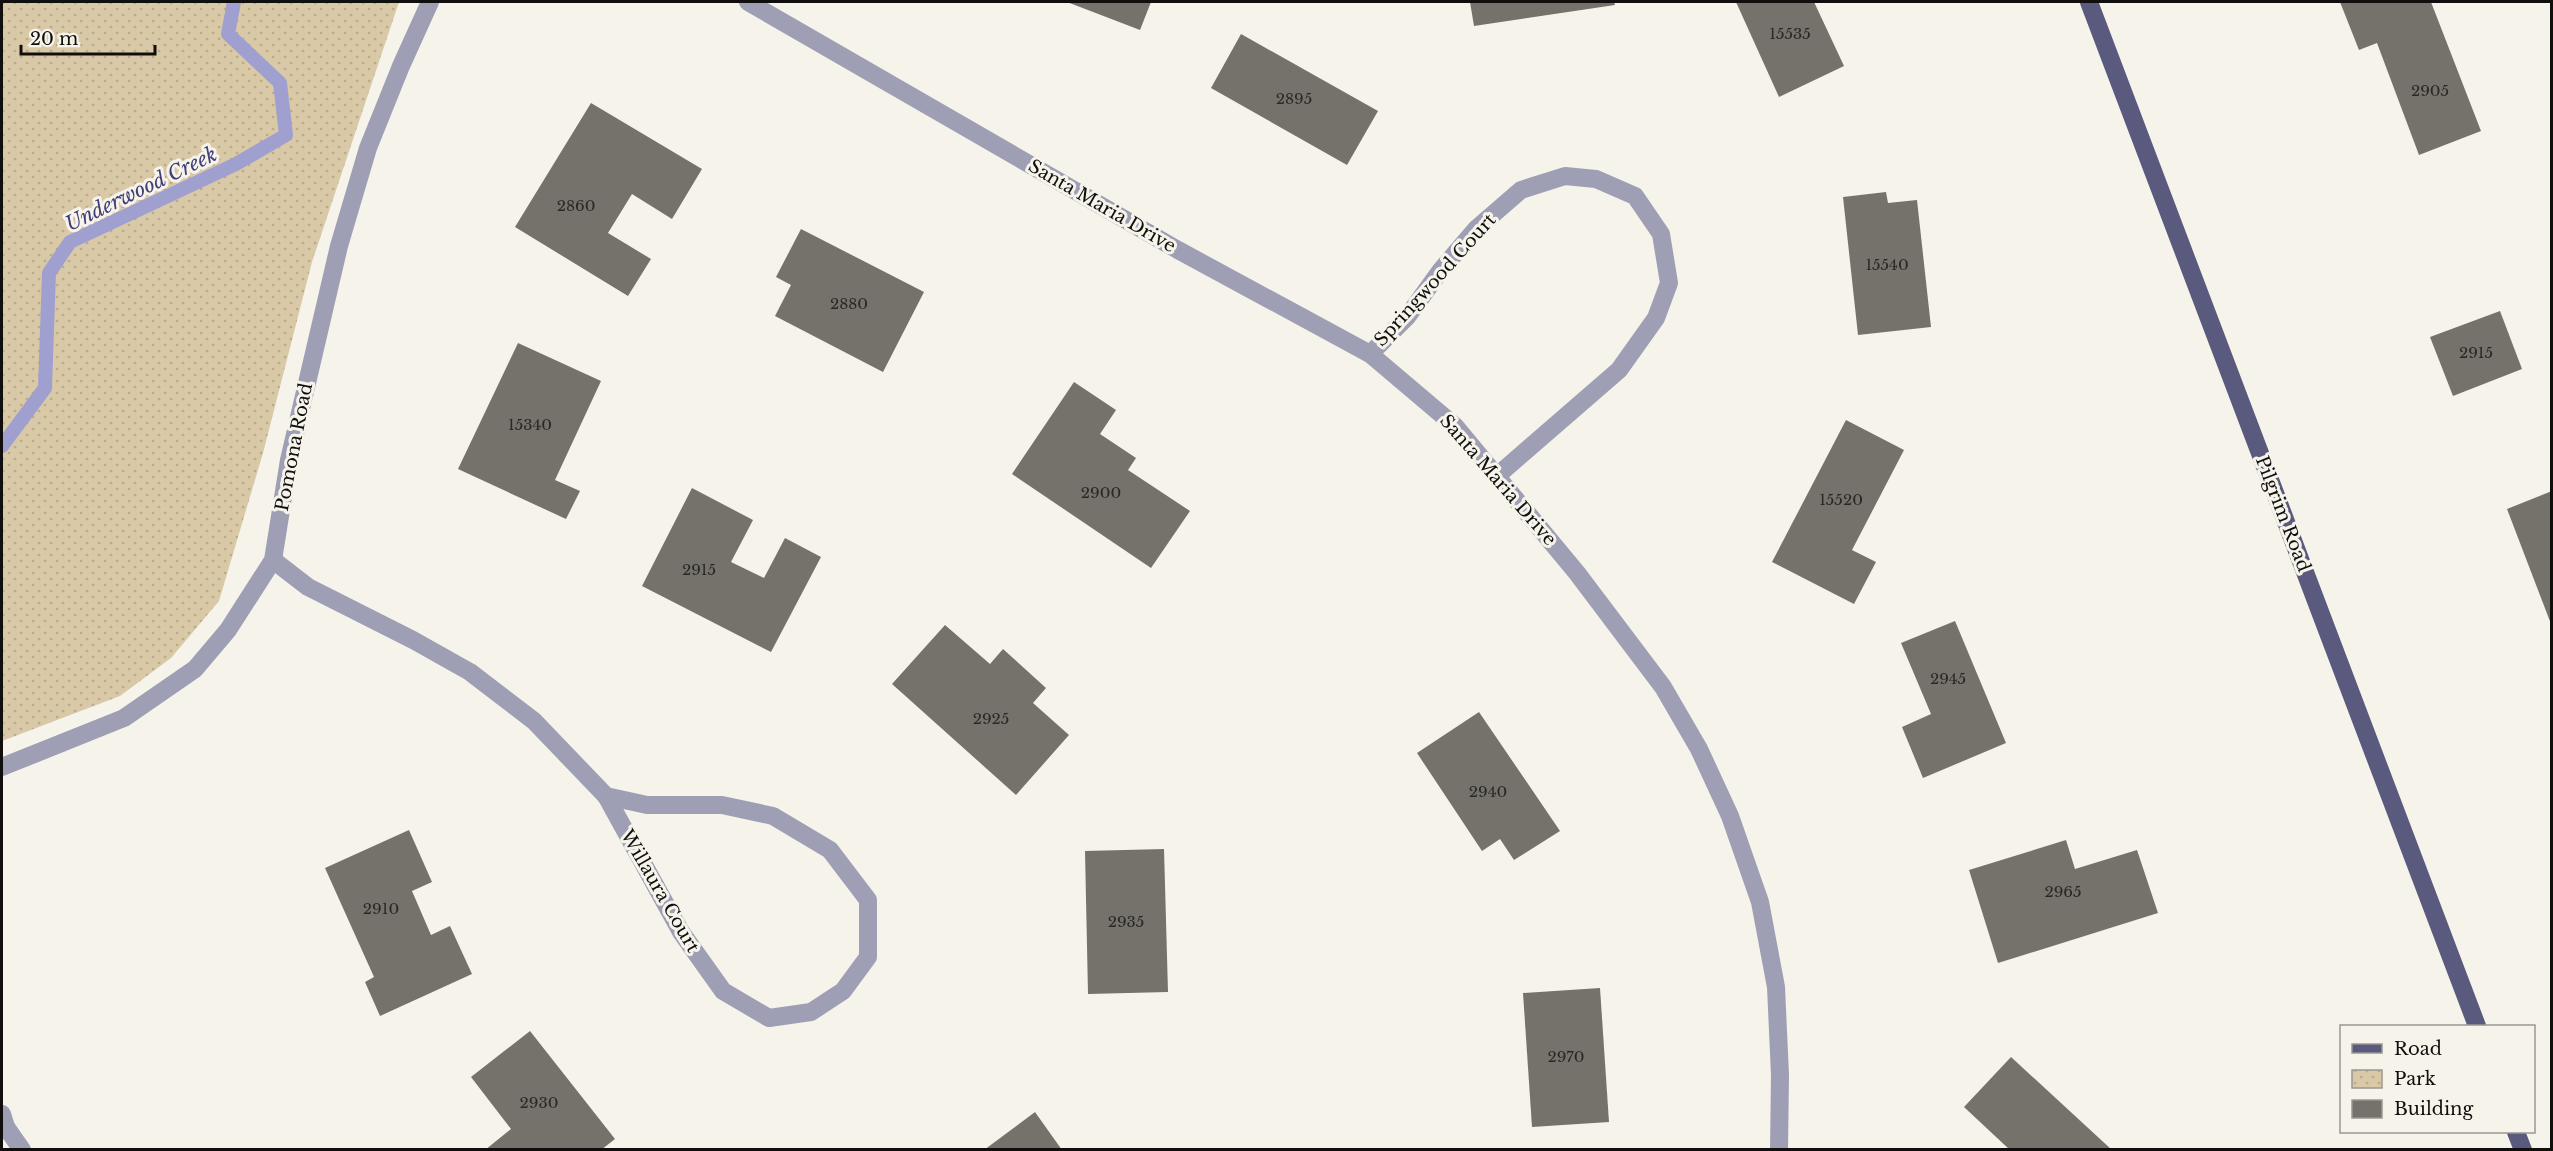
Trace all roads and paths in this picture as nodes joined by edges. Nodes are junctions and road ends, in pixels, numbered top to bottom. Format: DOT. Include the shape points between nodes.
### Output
graph roads {
  1 [pos="430,2"];
  2 [pos="748,2"];
  3 [pos="2090,2"];
  4 [pos="1370,354"];
  5 [pos="1498,475"];
  6 [pos="273,560"];
  7 [pos="2,767"];
  8 [pos="606,796"];
  9 [pos="2477,1025"];
  10 [pos="2,1114"];
  11 [pos="2517,1133"];
  12 [pos="22,1149"];
  13 [pos="1779,1149"];
  14 [pos="2523,1149"];
  1 -- 6 [label="street, Pomona Road" via="368,148 339,246 289,460"];
  2 -- 4 [label="street, Santa Maria Drive" via="1178,250"];
  3 -- 9 [label="main road, Pilgrim Road"];
  4 -- 5 [label="street, Santa Maria Drive" via="1455,426"];
  4 -- 5 [label="street, Springwood Court" via="1407,316 1476,229 1521,190 1565,176 1596,179 1635,196 1661,234 1669,283 1656,318 1619,370"];
  5 -- 13 [label="street, Santa Maria Drive" via="1663,687 1699,749 1730,816 1760,902 1776,987"];
  6 -- 7 [label="street, Pomona Road" via="228,630 195,669 124,718"];
  6 -- 8 [label="street, Willaura Court" via="308,587 470,672 534,721"];
  8 -- 8 [label="street, Willaura Court" via="681,932 723,991 769,1018 811,1012 843,991 868,957 868,900 830,850 773,816 722,805 647,805"];
  10 -- 12 [label="street"];
  11 -- 14 [label="main road"];
}
